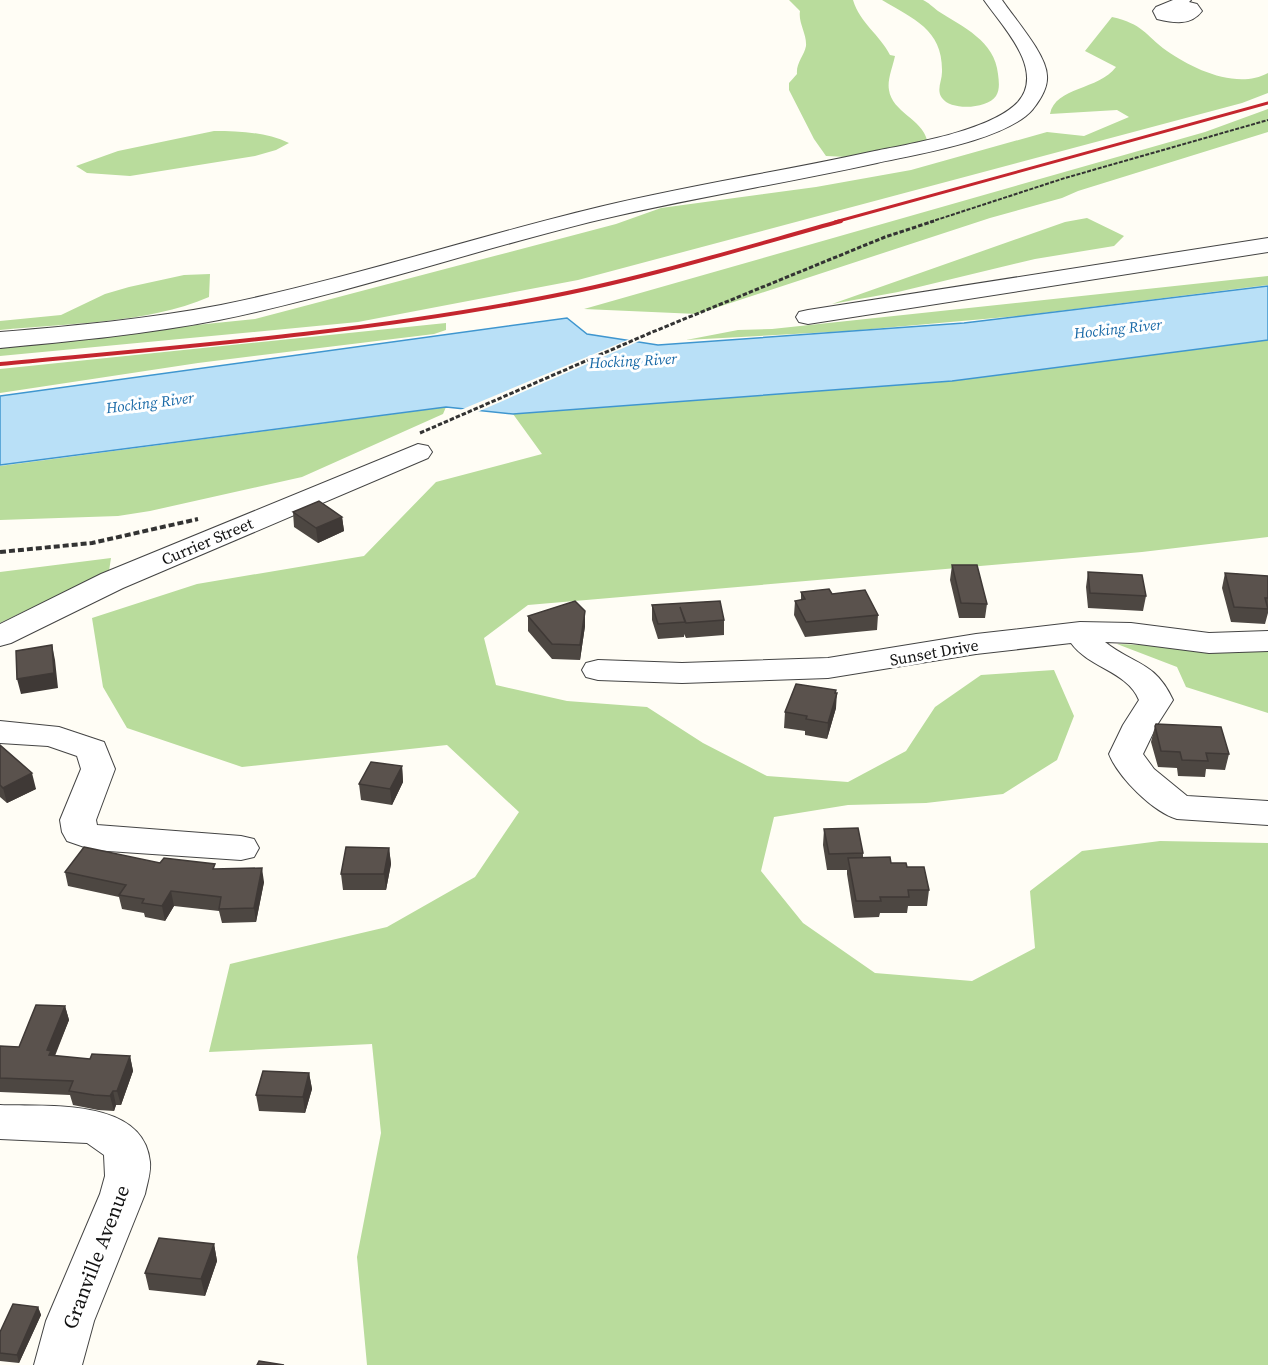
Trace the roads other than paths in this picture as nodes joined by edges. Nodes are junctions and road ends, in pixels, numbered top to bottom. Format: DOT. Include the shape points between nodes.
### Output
graph roads {
  1 [pos="993,0"];
  2 [pos="1268,244"];
  3 [pos="808,317"];
  4 [pos="0,340"];
  5 [pos="418,452"];
  6 [pos="1080,632"];
  7 [pos="0,636"];
  8 [pos="1268,641"];
  9 [pos="598,670"];
  10 [pos="0,732"];
  11 [pos="1268,813"];
  12 [pos="241,848"];
  13 [pos="0,1122"];
  14 [pos="58,1365"];
  1 -- 4 [label="street" via="1038,75 1034,92 1023,108 977,131 840,166 595,214 250,306 106,329"];
  2 -- 3 [label="street"];
  5 -- 7 [label="street, Currier Street" via="112,581"];
  6 -- 8 [label="street, Sunset Drive" via="1133,633 1209,643"];
  6 -- 9 [label="street, Sunset Drive" via="988,642 828,668 682,673"];
  6 -- 11 [label="street" via="1090,648 1130,669 1153,689 1156,700 1126,754 1130,767 1168,795 1177,807"];
  10 -- 12 [label="street" via="60,736 92,750 98,769 78,820 80,832 93,838"];
  13 -- 14 [label="street, Granville Avenue" via="87,1126 108,1132 118,1138 128,1162 125,1188 69,1323"];
}
